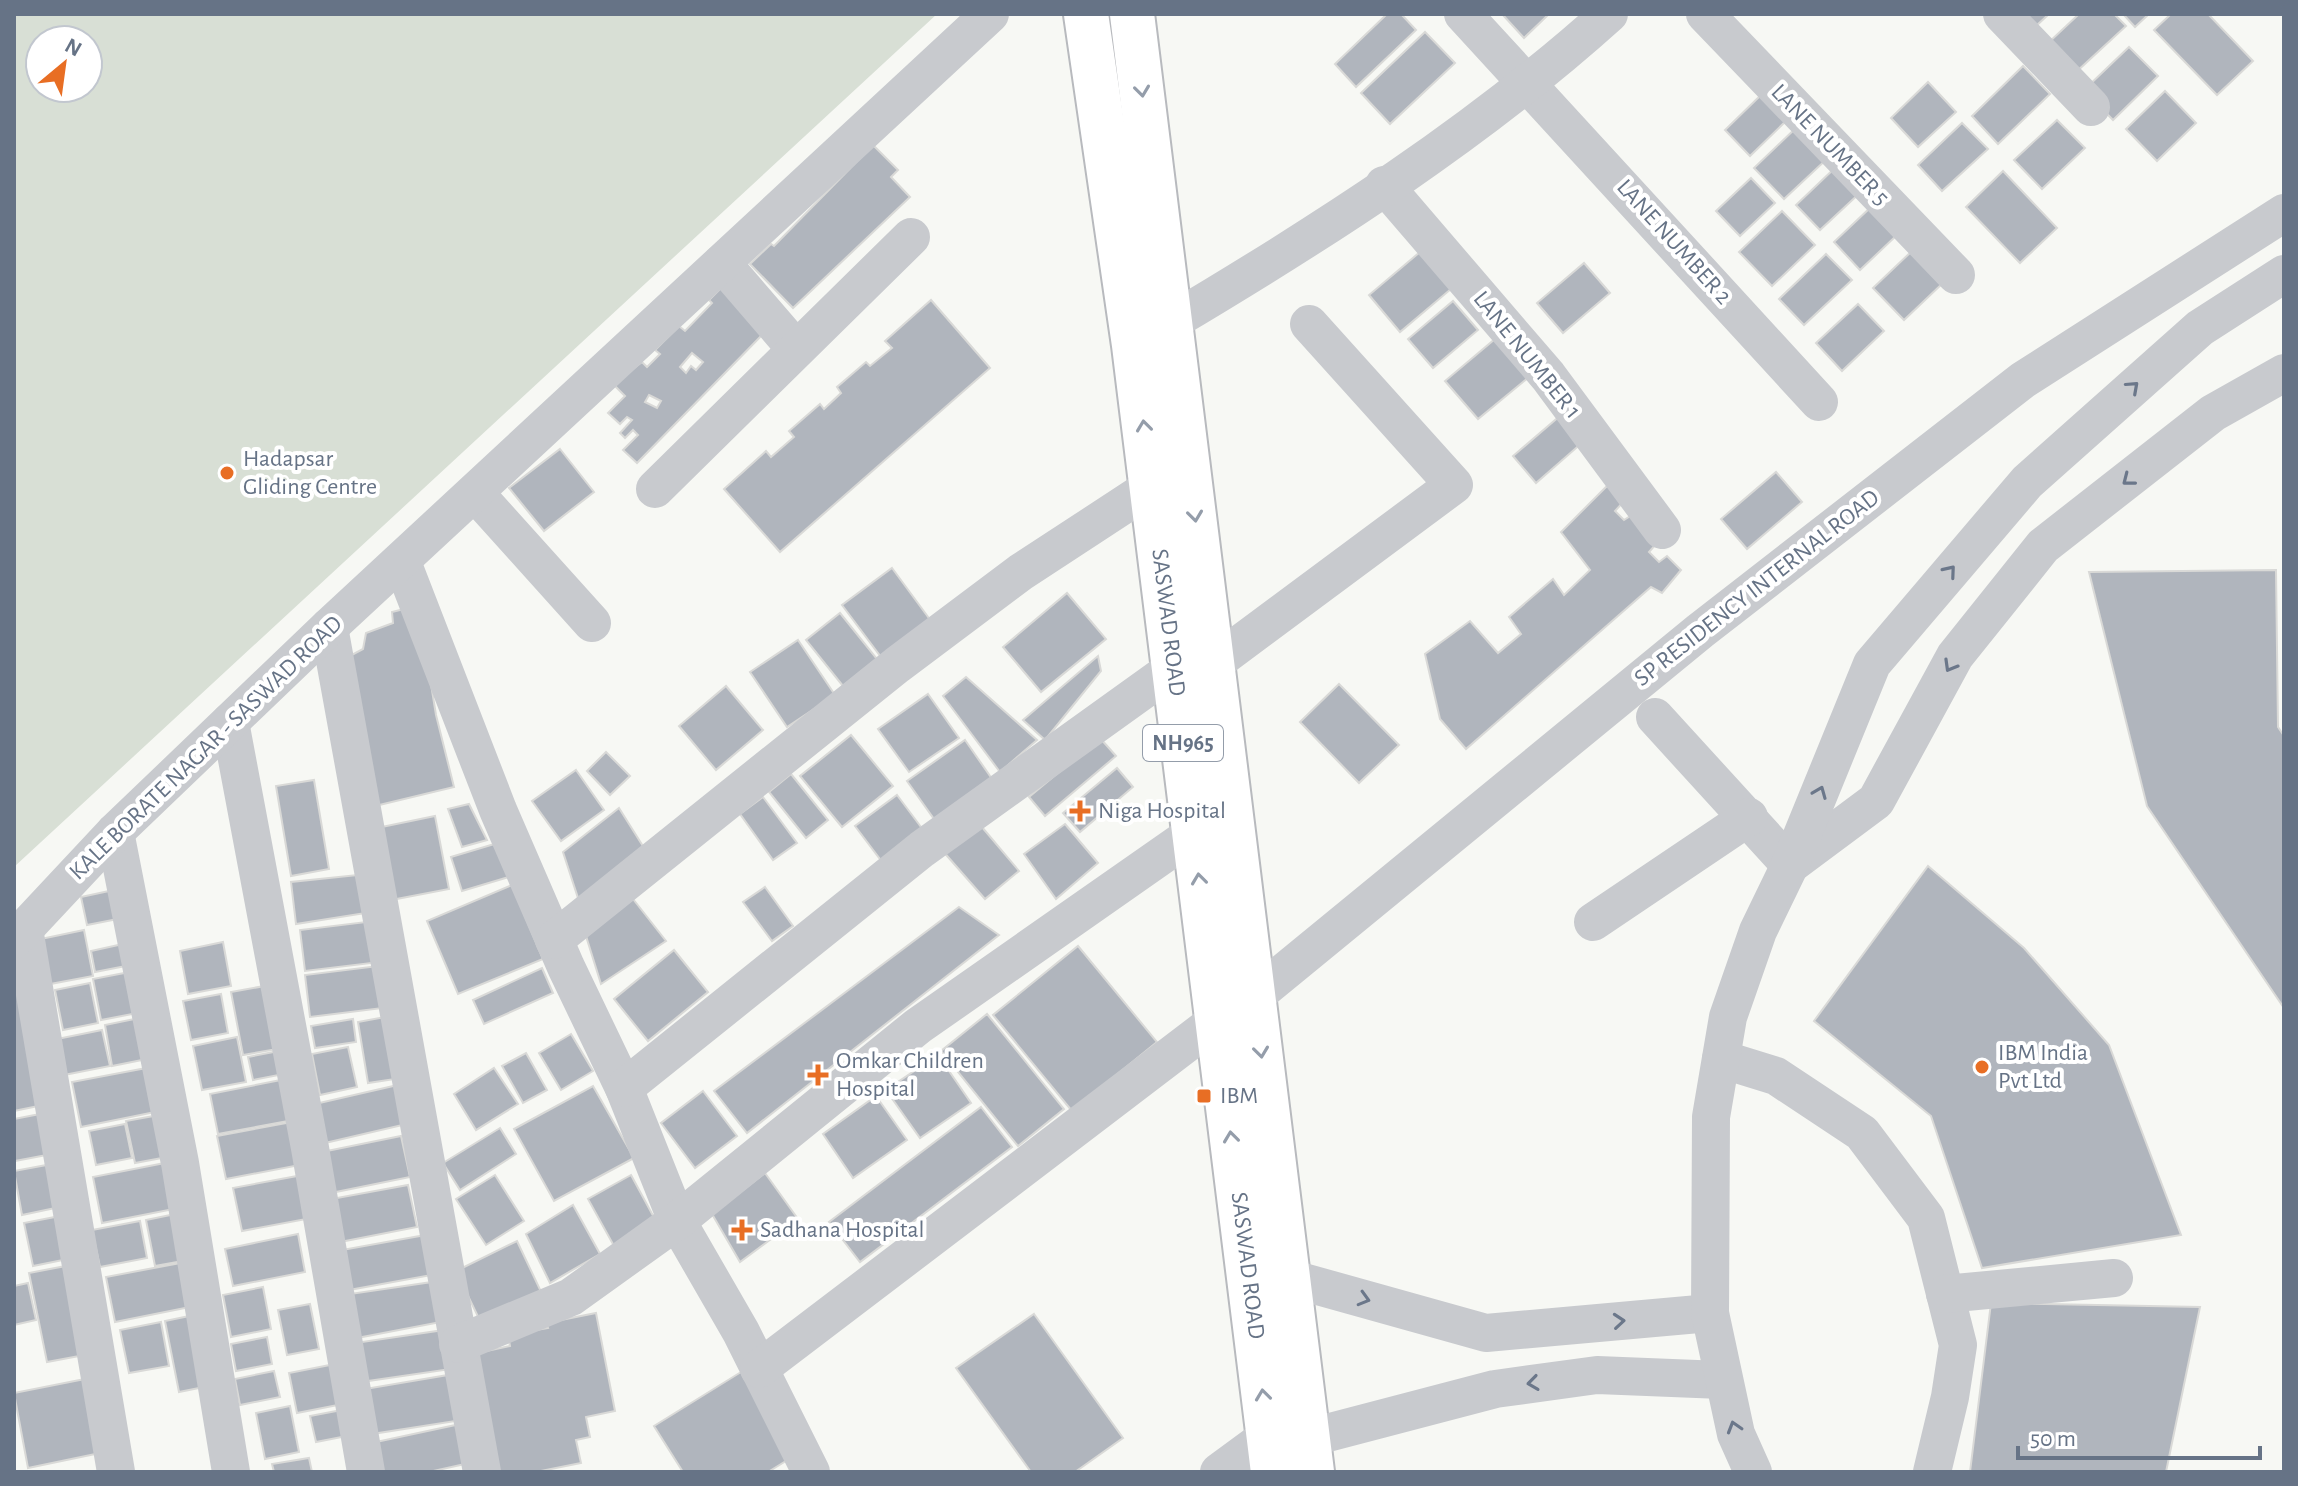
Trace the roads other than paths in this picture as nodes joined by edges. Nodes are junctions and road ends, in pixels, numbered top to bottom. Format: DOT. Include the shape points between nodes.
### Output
graph roads {
  1 [pos="990,14"];
  2 [pos="1086,14"];
  3 [pos="1132,14"];
  4 [pos="1463,14"];
  5 [pos="1609,14"];
  6 [pos="1705,14"];
  7 [pos="2002,14"];
  8 [pos="1529,83"];
  9 [pos="2091,107"];
  10 [pos="1384,185"];
  11 [pos="2284,213"];
  12 [pos="911,237"];
  13 [pos="722,263"];
  14 [pos="2284,274"];
  15 [pos="1956,275"];
  16 [pos="1171,322"];
  17 [pos="1309,324"];
  18 [pos="795,348"];
  19 [pos="2284,373"];
  20 [pos="1819,402"];
  21 [pos="1151,487"];
  22 [pos="655,489"];
  23 [pos="475,493"];
  24 [pos="1662,530"];
  25 [pos="402,562"];
  26 [pos="592,623"];
  27 [pos="329,627"];
  28 [pos="1193,666"];
  29 [pos="1655,717"];
  30 [pos="230,722"];
  31 [pos="1749,817"];
  32 [pos="115,832"];
  33 [pos="1194,833"];
  34 [pos="1790,865"];
  35 [pos="1593,922"];
  36 [pos="19,934"];
  37 [pos="554,940"];
  38 [pos="1255,996"];
  39 [pos="1216,1021"];
  40 [pos="1721,1059"];
  41 [pos="624,1088"];
  42 [pos="677,1221"];
  43 [pos="1269,1276"];
  44 [pos="2114,1278"];
  45 [pos="1945,1294"];
  46 [pos="1710,1313"];
  47 [pos="458,1344"];
  48 [pos="759,1369"];
  49 [pos="1722,1380"];
  50 [pos="1290,1455"];
  51 [pos="116,1472"];
  52 [pos="231,1472"];
  53 [pos="366,1472"];
  54 [pos="482,1472"];
  55 [pos="811,1472"];
  56 [pos="1219,1472"];
  57 [pos="1753,1472"];
  58 [pos="1932,1472"];
  1 -- 13 [label="street, KALE BORATE NAGAR - SASWAD ROAD"];
  21 -- 2 [label="highway, SASWAD ROAD / NH965, one-way"];
  3 -- 16 [label="highway, SASWAD ROAD / NH965, one-way"];
  4 -- 8 [label="street, LANE NUMBER 2"];
  5 -- 8 [label="street"];
  6 -- 15 [label="street, LANE NUMBER 5"];
  7 -- 9 [label="street"];
  8 -- 10 [label="street"];
  8 -- 20 [label="street, LANE NUMBER 2"];
  10 -- 16 [label="street" via="1285,254"];
  10 -- 24 [label="street, LANE NUMBER 1" via="1548,376"];
  11 -- 38 [label="street, SP RESIDENCY INTERNAL ROAD" via="2023,380 1700,631"];
  12 -- 18 [label="street"];
  13 -- 18 [label="street"];
  13 -- 23 [label="street, KALE BORATE NAGAR - SASWAD ROAD"];
  34 -- 14 [label="street, one-way" via="1872,664 2027,482 2200,328"];
  16 -- 28 [label="highway, SASWAD ROAD / NH965, one-way"];
  17 -- 28 [label="street" via="1454,485"];
  18 -- 22 [label="street"];
  19 -- 34 [label="street, one-way" via="2213,413 2043,546 1955,656 1876,801"];
  21 -- 28 [label="highway, SASWAD ROAD / NH965"];
  21 -- 37 [label="street" via="1021,572 897,665"];
  23 -- 25 [label="street, KALE BORATE NAGAR - SASWAD ROAD"];
  23 -- 26 [label="street"];
  25 -- 27 [label="street, KALE BORATE NAGAR - SASWAD ROAD"];
  25 -- 37 [label="street"];
  27 -- 30 [label="street, KALE BORATE NAGAR - SASWAD ROAD"];
  27 -- 47 [label="street"];
  28 -- 33 [label="highway, SASWAD ROAD / NH965"];
  28 -- 38 [label="highway, SASWAD ROAD / NH965"];
  28 -- 41 [label="street" via="922,849"];
  29 -- 31 [label="street"];
  30 -- 32 [label="street, KALE BORATE NAGAR - SASWAD ROAD"];
  30 -- 53 [label="street"];
  31 -- 34 [label="street"];
  31 -- 35 [label="street"];
  32 -- 36 [label="street, KALE BORATE NAGAR - SASWAD ROAD"];
  32 -- 52 [label="street" via="180,1163"];
  39 -- 33 [label="highway, SASWAD ROAD / NH965, one-way"];
  33 -- 42 [label="street" via="918,1026"];
  34 -- 40 [label="street" via="1758,931 1728,1017"];
  36 -- 51 [label="street"];
  37 -- 41 [label="street"];
  38 -- 43 [label="highway, SASWAD ROAD / NH965, one-way" via="1275,1163"];
  43 -- 39 [label="highway, SASWAD ROAD / NH965, one-way"];
  39 -- 48 [label="street"];
  40 -- 45 [label="street" via="1776,1076 1862,1133 1926,1218"];
  40 -- 46 [label="street" via="1711,1117"];
  41 -- 42 [label="street"];
  42 -- 47 [label="street" via="571,1297"];
  42 -- 48 [label="street"];
  43 -- 46 [label="street, one-way" via="1486,1333"];
  43 -- 50 [label="highway, SASWAD ROAD / NH965"];
  44 -- 45 [label="street"];
  45 -- 58 [label="street" via="1958,1345"];
  46 -- 49 [label="street"];
  47 -- 54 [label="street"];
  48 -- 55 [label="street"];
  49 -- 50 [label="street, one-way" via="1597,1375 1495,1389"];
  57 -- 49 [label="street, one-way"];
  50 -- 56 [label="street"];
}
